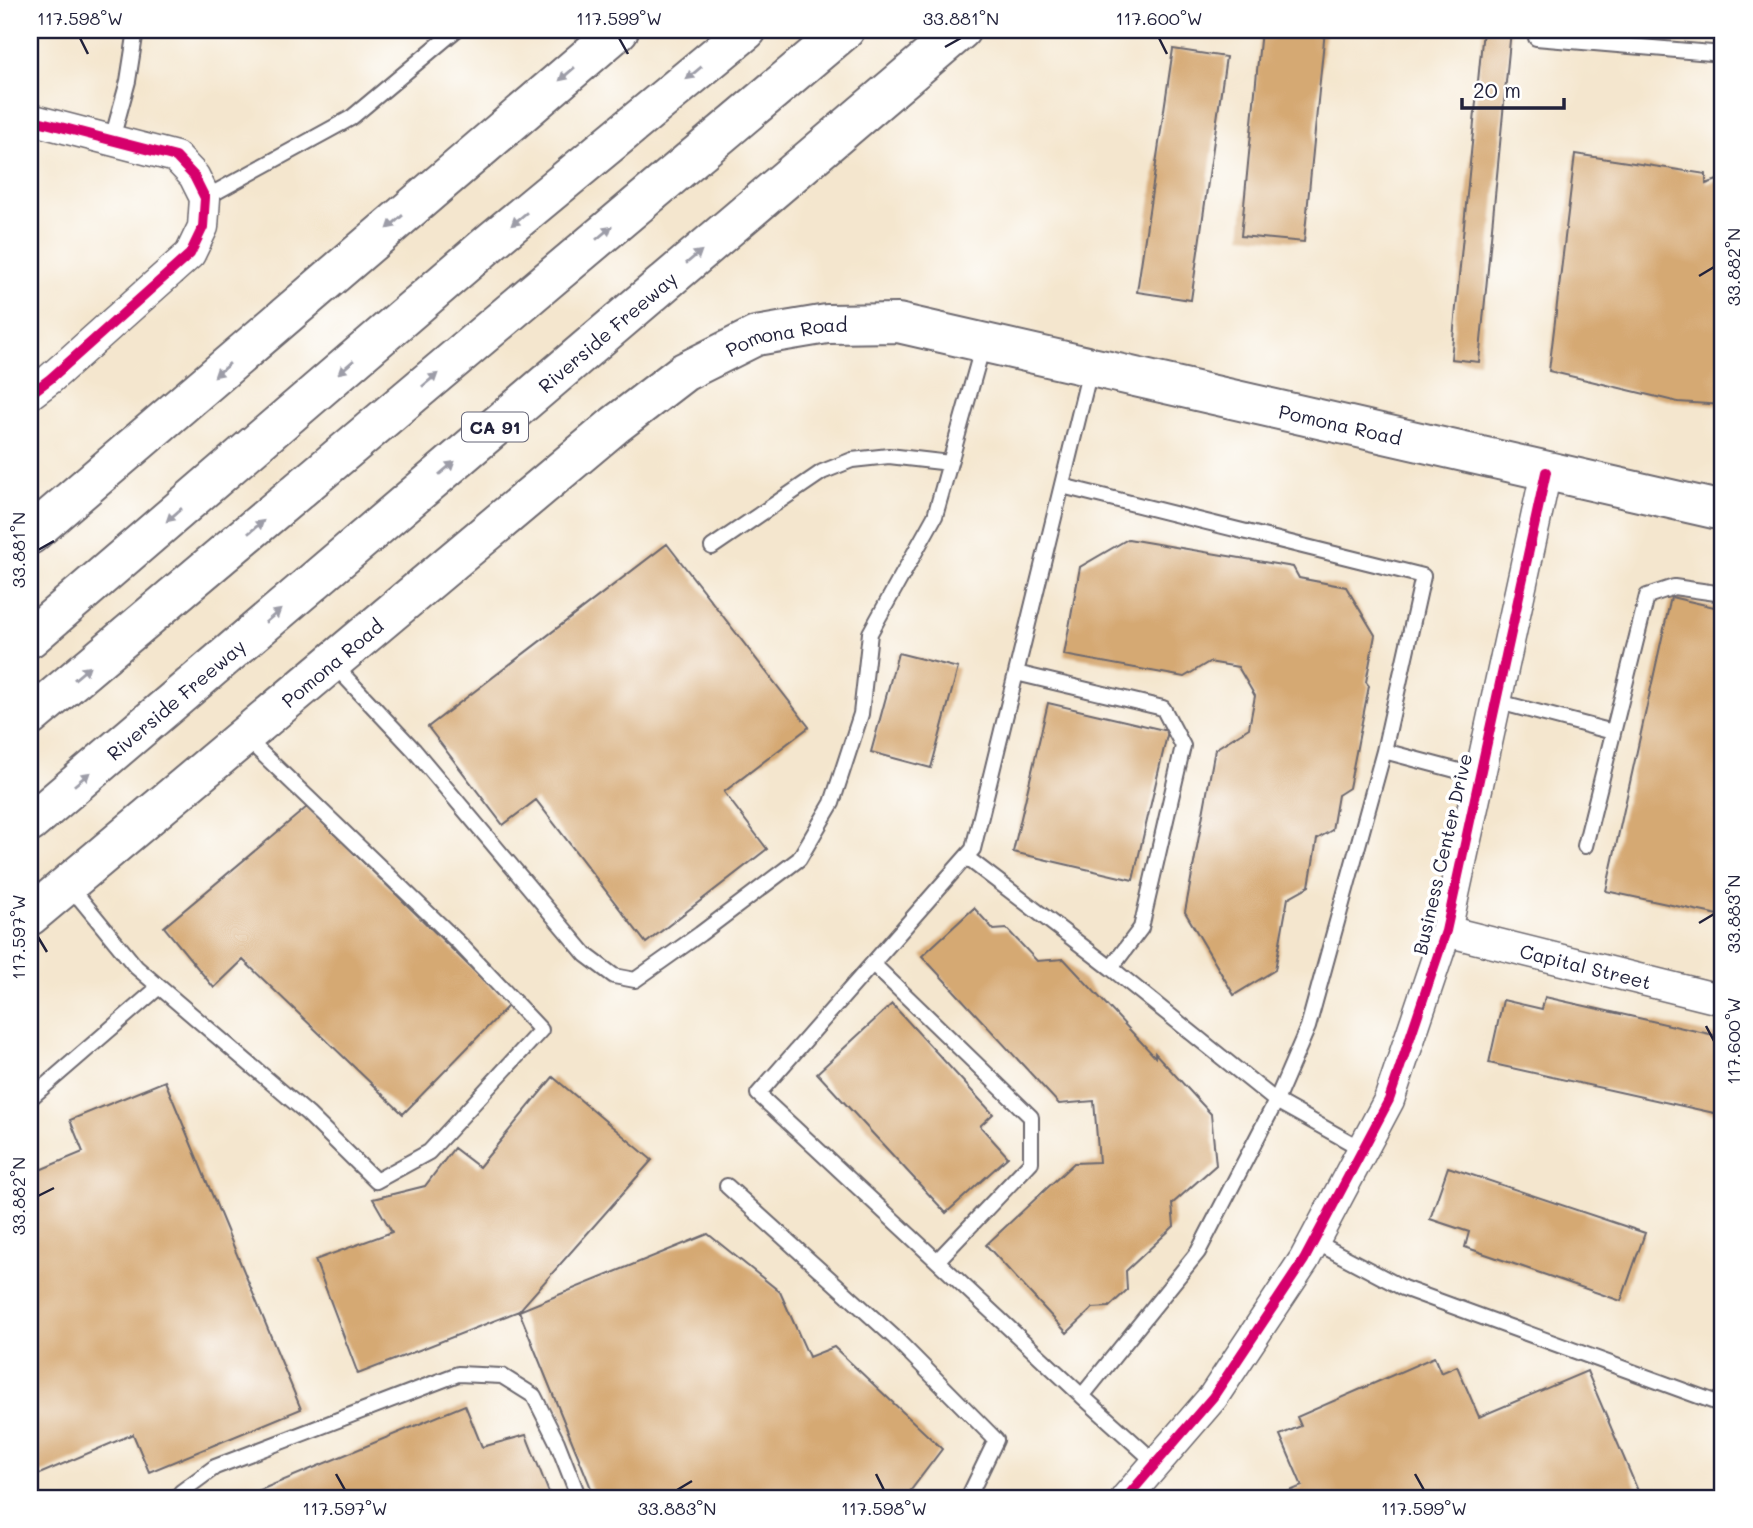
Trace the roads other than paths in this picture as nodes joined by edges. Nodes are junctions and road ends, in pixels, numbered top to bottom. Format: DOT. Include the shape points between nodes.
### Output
graph roads {
  1 [pos="136,30"];
  2 [pos="456,30"];
  3 [pos="619,30"];
  4 [pos="747,30"];
  5 [pos="845,30"];
  6 [pos="961,30"];
  7 [pos="1536,38"];
  8 [pos="1723,54"];
  9 [pos="30,119"];
  10 [pos="111,139"];
  11 [pos="205,198"];
  12 [pos="984,342"];
  13 [pos="1091,367"];
  14 [pos="30,394"];
  15 [pos="950,463"];
  16 [pos="1546,472"];
  17 [pos="1062,486"];
  18 [pos="1723,511"];
  19 [pos="30,535"];
  20 [pos="712,547"];
  21 [pos="1723,594"];
  22 [pos="30,638"];
  23 [pos="332,663"];
  24 [pos="1016,673"];
  25 [pos="1495,701"];
  26 [pos="30,717"];
  27 [pos="1614,732"];
  28 [pos="244,736"];
  29 [pos="1384,751"];
  30 [pos="1478,776"];
  31 [pos="30,824"];
  32 [pos="1585,846"];
  33 [pos="966,857"];
  34 [pos="68,884"];
  35 [pos="30,916"];
  36 [pos="1446,931"];
  37 [pos="873,964"];
  38 [pos="1111,968"];
  39 [pos="159,987"];
  40 [pos="1723,1000"];
  41 [pos="33,1096"];
  42 [pos="1276,1101"];
  43 [pos="1363,1149"];
  44 [pos="727,1186"];
  45 [pos="1314,1241"];
  46 [pos="937,1261"];
  47 [pos="1082,1396"];
  48 [pos="1723,1405"];
  49 [pos="1156,1463"];
  50 [pos="178,1498"];
  51 [pos="579,1498"];
  52 [pos="968,1498"];
  53 [pos="1126,1498"];
  1 -- 10 [label="lane" via="128,81"];
  2 -- 11 [label="lane" via="351,118"];
  3 -- 19 [label="main road, one-way"];
  4 -- 22 [label="main road, one-way" via="493,240"];
  26 -- 5 [label="main road, one-way"];
  31 -- 6 [label="main road, Riverside Freeway / CA 91, one-way"];
  7 -- 8 [label="lane"];
  9 -- 10 [label="street"];
  10 -- 11 [label="street" via="176,157 194,176"];
  11 -- 14 [label="street" via="203,227 190,254"];
  12 -- 13 [label="main road, Pomona Road"];
  12 -- 15 [label="lane"];
  12 -- 23 [label="main road, Pomona Road" via="898,323 827,324 756,336 684,372 615,425"];
  13 -- 16 [label="main road, Pomona Road"];
  13 -- 17 [label="lane"];
  15 -- 20 [label="lane" via="889,456 852,460 822,472"];
  15 -- 23 [label="lane" via="935,516 870,633 861,714 832,803 799,859 635,980 614,976 586,955 414,750"];
  16 -- 18 [label="main road, Pomona Road"];
  16 -- 25 [label="street, Business Center Drive"];
  17 -- 24 [label="lane"];
  17 -- 29 [label="lane" via="1423,576"];
  21 -- 27 [label="lane" via="1674,587 1647,596"];
  23 -- 28 [label="main road, Pomona Road"];
  24 -- 33 [label="lane" via="973,849"];
  24 -- 38 [label="lane" via="1163,708 1182,746 1141,928"];
  25 -- 27 [label="lane"];
  25 -- 30 [label="street, Business Center Drive"];
  27 -- 32 [label="lane"];
  28 -- 34 [label="main road, Pomona Road"];
  28 -- 39 [label="lane" via="459,943 541,1030 429,1152 376,1181 308,1114"];
  29 -- 30 [label="lane"];
  29 -- 42 [label="lane" via="1308,1027"];
  30 -- 36 [label="street, Business Center Drive"];
  33 -- 37 [label="lane"];
  33 -- 38 [label="lane"];
  34 -- 35 [label="main road, Pomona Road"];
  34 -- 39 [label="lane" via="136,967"];
  36 -- 40 [label="street, Capital Street"];
  36 -- 43 [label="street, Business Center Drive" via="1389,1100"];
  37 -- 46 [label="lane" via="1031,1116 1031,1162"];
  37 -- 46 [label="lane" via="758,1094"];
  38 -- 42 [label="lane"];
  39 -- 41 [label="lane"];
  42 -- 43 [label="lane"];
  42 -- 47 [label="lane" via="1198,1252"];
  43 -- 45 [label="street, Business Center Drive"];
  44 -- 52 [label="lane" via="894,1337 996,1440"];
  45 -- 48 [label="lane" via="1403,1288"];
  45 -- 49 [label="street, Business Center Drive" via="1213,1396"];
  46 -- 47 [label="lane"];
  47 -- 49 [label="lane"];
  49 -- 53 [label="street, Business Center Drive"];
  50 -- 51 [label="lane" via="215,1467 458,1374 502,1376 534,1396"];
}
